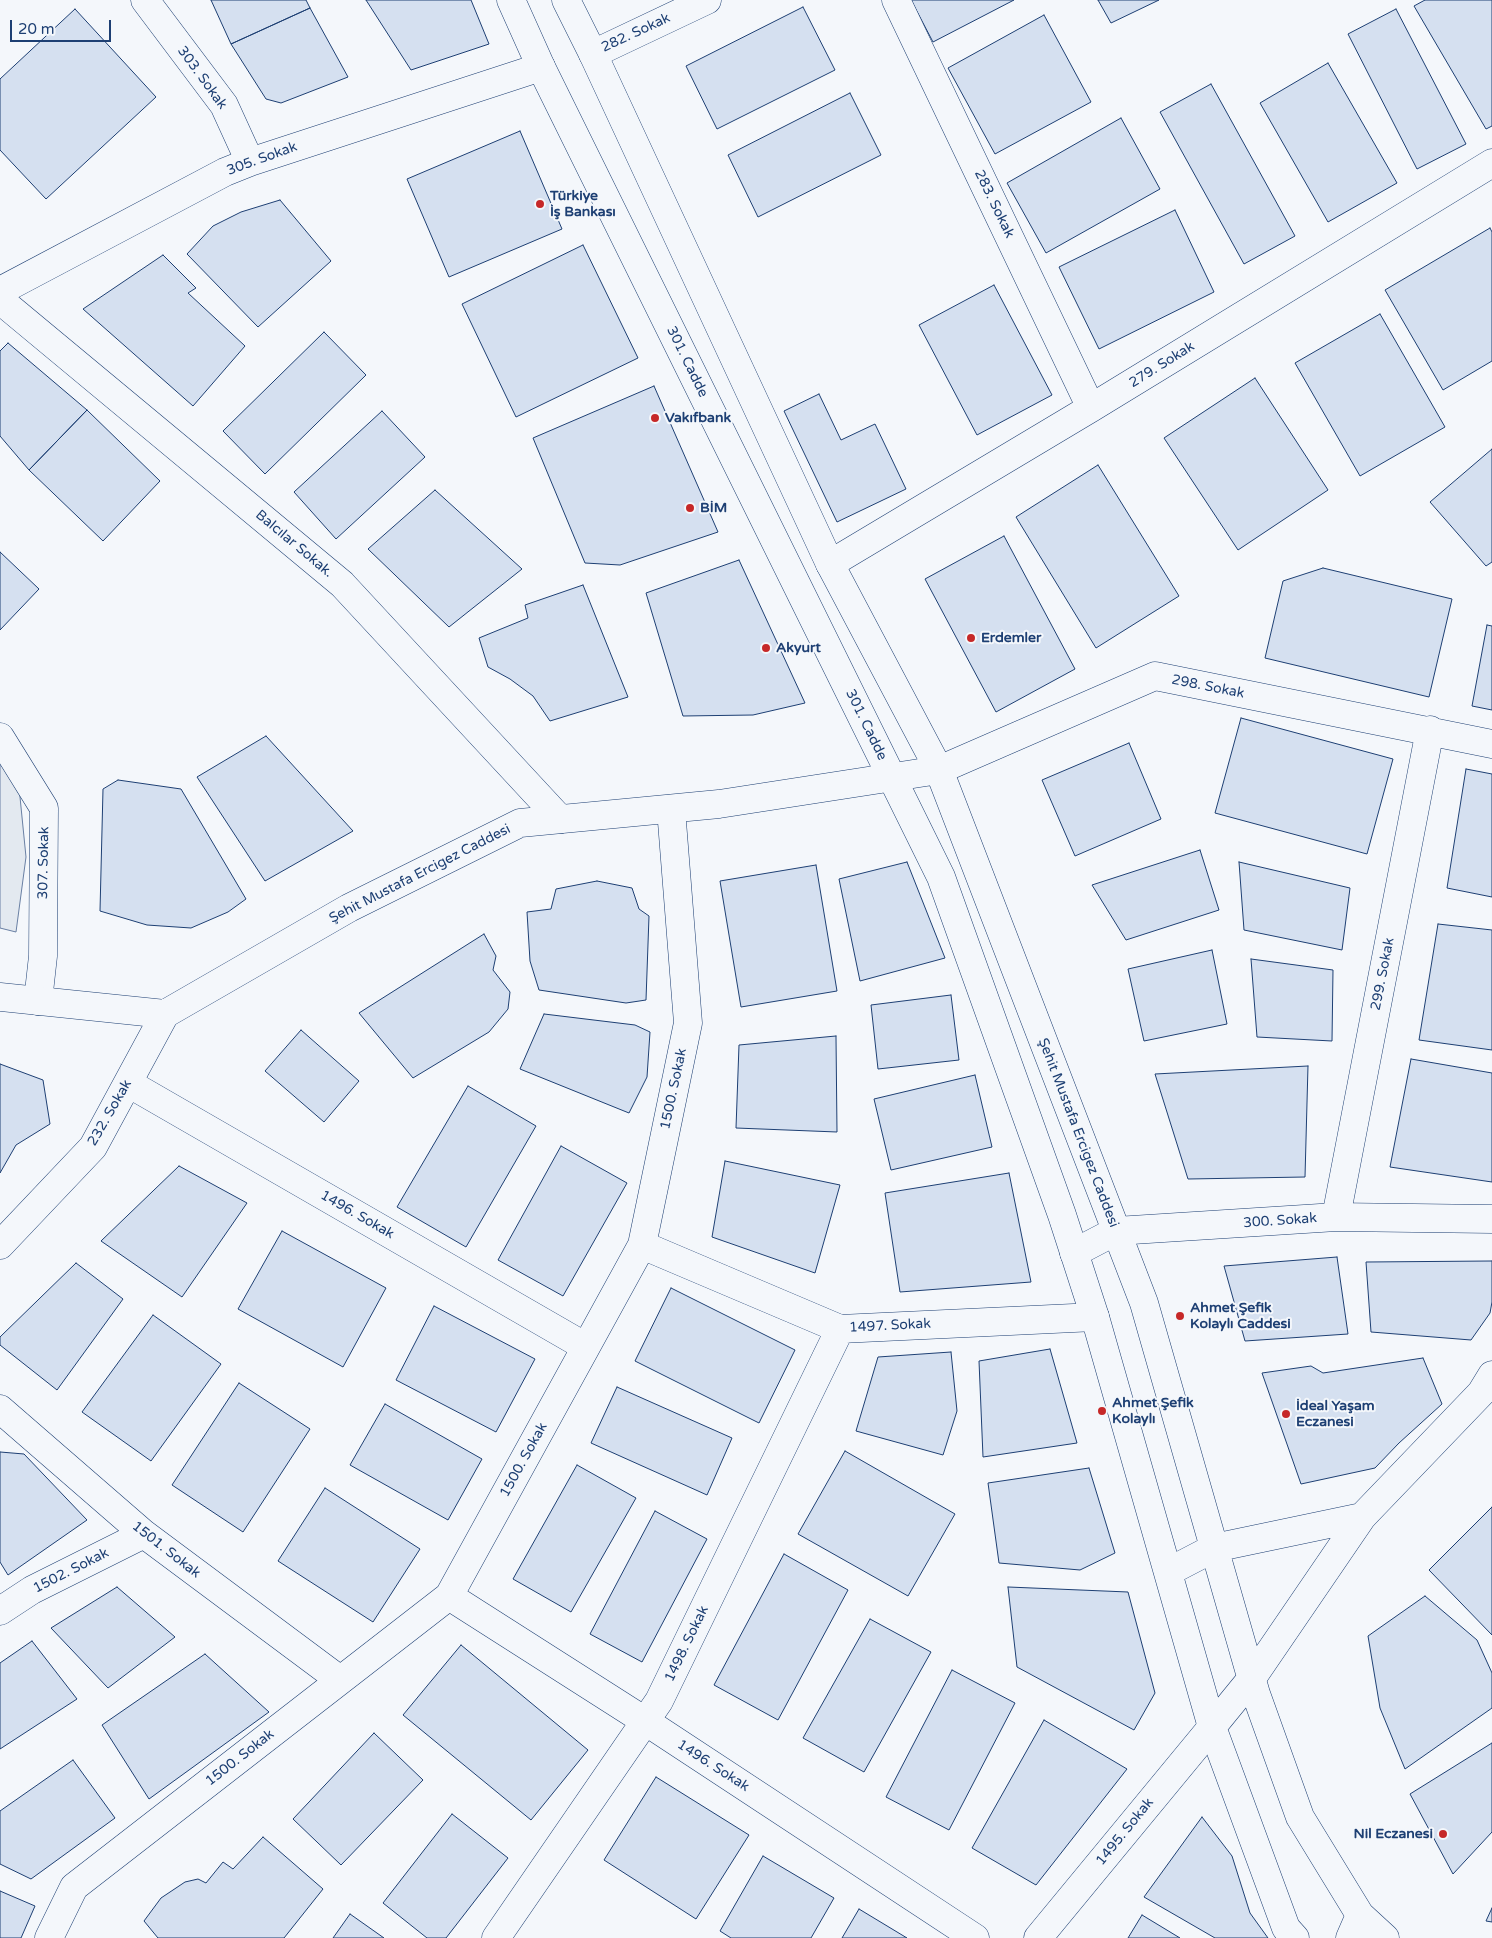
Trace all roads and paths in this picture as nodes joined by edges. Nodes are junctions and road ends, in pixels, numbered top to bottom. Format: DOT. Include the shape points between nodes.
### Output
graph roads {
  1 [pos="145,0"];
  2 [pos="511,0"];
  3 [pos="566,0"];
  4 [pos="707,0"];
  5 [pos="896,0"];
  6 [pos="593,54"];
  7 [pos="541,67"];
  8 [pos="250,162"];
  9 [pos="1492,163"];
  10 [pos="0,291"];
  11 [pos="0,300"];
  12 [pos="1091,408"];
  13 [pos="830,564"];
  14 [pos="1430,730"];
  15 [pos="0,737"];
  16 [pos="1492,744"];
  17 [pos="939,770"];
  18 [pos="892,777"];
  19 [pos="672,809"];
  20 [pos="560,819"];
  21 [pos="0,997"];
  22 [pos="38,1002"];
  23 [pos="165,1014"];
  24 [pos="128,1083"];
  25 [pos="1336,1217"];
  26 [pos="1492,1219"];
  27 [pos="1116,1231"];
  28 [pos="0,1245"];
  29 [pos="642,1245"];
  30 [pos="1074,1253"];
  31 [pos="1095,1317"];
  32 [pos="840,1329"];
  33 [pos="586,1347"];
  34 [pos="1488,1385"];
  35 [pos="0,1409"];
  36 [pos="1362,1517"];
  37 [pos="144,1534"];
  38 [pos="1214,1548"];
  39 [pos="1168,1572"];
  40 [pos="449,1596"];
  41 [pos="0,1611"];
  42 [pos="1252,1678"];
  43 [pos="340,1680"];
  44 [pos="645,1721"];
  45 [pos="1212,1727"];
  46 [pos="1355,1926"];
  47 [pos="49,1938"];
  48 [pos="496,1938"];
  49 [pos="975,1938"];
  50 [pos="1038,1938"];
  51 [pos="1296,1938"];
  52 [pos="1385,1938"];
  1 -- 8 [label="street, 303. Sokak" via="224,105"];
  2 -- 7 [label="street, 301. Cadde"];
  3 -- 6 [label="street"];
  4 -- 6 [label="street, 282. Sokak"];
  5 -- 12 [label="street, 283. Sokak"];
  6 -- 13 [label="street"];
  7 -- 8 [label="street, 305. Sokak"];
  7 -- 18 [label="street, 301. Cadde"];
  8 -- 10 [label="street, 305. Sokak" via="225,172"];
  9 -- 12 [label="street, 279. Sokak"];
  11 -- 20 [label="street, Balcılar Sokak." via="342,584"];
  12 -- 13 [label="street, 279. Sokak"];
  13 -- 17 [label="street"];
  14 -- 16 [label="street, 298. Sokak"];
  14 -- 17 [label="street, 298. Sokak" via="1155,676"];
  14 -- 25 [label="street, 299. Sokak"];
  15 -- 22 [label="street, 307. Sokak" via="44,808 42,956"];
  17 -- 18 [label="street, Şehit Mustafa Ercigez Caddesi"];
  17 -- 27 [label="street, Şehit Mustafa Ercigez Caddesi"];
  18 -- 19 [label="street, Şehit Mustafa Ercigez Caddesi"];
  18 -- 30 [label="street" via="941,877"];
  19 -- 20 [label="street, Şehit Mustafa Ercigez Caddesi"];
  19 -- 29 [label="street, 1500. Sokak" via="688,1023"];
  20 -- 23 [label="street, Şehit Mustafa Ercigez Caddesi" via="520,823 350,908"];
  21 -- 22 [label="street"];
  22 -- 23 [label="street"];
  23 -- 24 [label="street, 232. Sokak"];
  24 -- 28 [label="street, 232. Sokak" via="93,1147"];
  24 -- 33 [label="street, 1496. Sokak"];
  25 -- 26 [label="street, 300. Sokak"];
  25 -- 27 [label="street, 300. Sokak"];
  27 -- 30 [label="street, 300. Sokak"];
  27 -- 38 [label="street, Şehit Mustafa Ercigez Caddesi" via="1144,1303"];
  29 -- 32 [label="street, 1497. Sokak"];
  29 -- 33 [label="street, 1500. Sokak"];
  30 -- 31 [label="street"];
  31 -- 32 [label="street, 1497. Sokak"];
  31 -- 39 [label="street"];
  32 -- 44 [label="street, 1498. Sokak" via="659,1701"];
  33 -- 40 [label="street, 1500. Sokak"];
  34 -- 36 [label="street"];
  35 -- 37 [label="street, 1501. Sokak"];
  36 -- 38 [label="street"];
  36 -- 42 [label="street"];
  37 -- 41 [label="street, 1502. Sokak" via="32,1590"];
  37 -- 43 [label="street, 1501. Sokak"];
  38 -- 39 [label="street"];
  38 -- 42 [label="street, Şehit Mustafa Ercigez Caddesi"];
  39 -- 45 [label="street"];
  40 -- 43 [label="street, 1500. Sokak"];
  40 -- 44 [label="street, 1496. Sokak"];
  42 -- 45 [label="street"];
  42 -- 46 [label="street, Şehit Mustafa Ercigez Caddesi" via="1300,1817"];
  43 -- 47 [label="street, 1500. Sokak" via="74,1887"];
  44 -- 48 [label="street, 1498. Sokak"];
  44 -- 49 [label="street, 1496. Sokak"];
  45 -- 50 [label="street, 1495. Sokak"];
  45 -- 51 [label="street" via="1286,1928"];
  46 -- 52 [label="street, Şehit Mustafa Ercigez Caddesi"];
}
